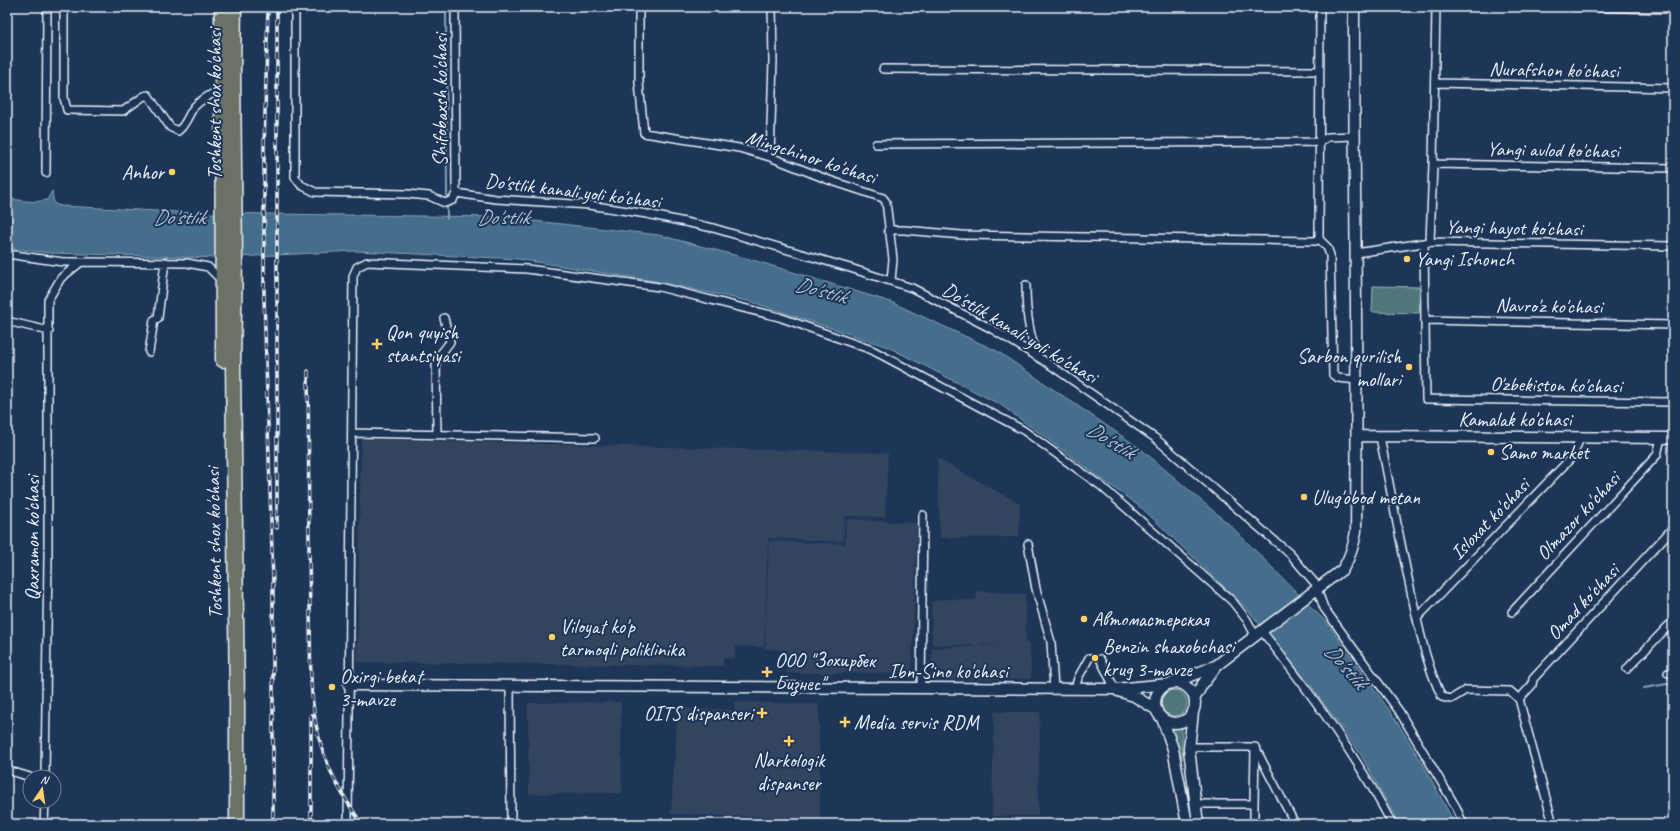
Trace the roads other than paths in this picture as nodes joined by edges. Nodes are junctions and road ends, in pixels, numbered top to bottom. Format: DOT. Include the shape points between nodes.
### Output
graph roads {
  1 [pos="47,7"];
  2 [pos="64,7"];
  3 [pos="222,7"];
  4 [pos="234,7"];
  5 [pos="295,7"];
  6 [pos="455,7"];
  7 [pos="639,7"];
  8 [pos="772,7"];
  9 [pos="1320,7"];
  10 [pos="1354,7"];
  11 [pos="1436,7"];
  12 [pos="1574,7"];
  13 [pos="1655,8"];
  14 [pos="1673,9"];
  15 [pos="883,69"];
  16 [pos="1319,71"];
  17 [pos="1435,84"];
  18 [pos="1673,88"];
  19 [pos="221,89"];
  20 [pos="1354,136"];
  21 [pos="1319,142"];
  22 [pos="876,144"];
  23 [pos="770,157"];
  24 [pos="1433,164"];
  25 [pos="1673,168"];
  26 [pos="46,173"];
  27 [pos="456,193"];
  28 [pos="229,201"];
  29 [pos="888,230"];
  30 [pos="1319,239"];
  31 [pos="1427,243"];
  32 [pos="1673,246"];
  33 [pos="1356,252"];
  34 [pos="7,254"];
  35 [pos="229,261"];
  36 [pos="81,262"];
  37 [pos="165,262"];
  38 [pos="891,281"];
  39 [pos="223,282"];
  40 [pos="1026,285"];
  41 [pos="444,318"];
  42 [pos="1425,320"];
  43 [pos="7,321"];
  44 [pos="1673,325"];
  45 [pos="49,331"];
  46 [pos="149,352"];
  47 [pos="1039,358"];
  48 [pos="1357,380"];
  49 [pos="1673,402"];
  50 [pos="352,433"];
  51 [pos="437,434"];
  52 [pos="1357,436"];
  53 [pos="1380,437"];
  54 [pos="595,438"];
  55 [pos="1580,438"];
  56 [pos="1661,438"];
  57 [pos="1673,438"];
  58 [pos="923,515"];
  59 [pos="1673,528"];
  60 [pos="1028,544"];
  61 [pos="1316,591"];
  62 [pos="1512,612"];
  63 [pos="1417,618"];
  64 [pos="1673,621"];
  65 [pos="1259,634"];
  66 [pos="1090,658"];
  67 [pos="1100,659"];
  68 [pos="1217,665"];
  69 [pos="1627,669"];
  70 [pos="1170,684"];
  71 [pos="349,685"];
  72 [pos="510,686"];
  73 [pos="921,688"];
  74 [pos="1054,689"];
  75 [pos="1075,689"];
  76 [pos="1115,689"];
  77 [pos="1195,698"];
  78 [pos="1519,699"];
  79 [pos="1193,712"];
  80 [pos="1159,714"];
  81 [pos="1255,747"];
  82 [pos="1189,749"];
  83 [pos="45,769"];
  84 [pos="7,770"];
  85 [pos="22,775"];
  86 [pos="232,791"];
  87 [pos="1196,804"];
  88 [pos="1254,804"];
  89 [pos="45,809"];
  90 [pos="44,824"];
  91 [pos="228,824"];
  92 [pos="237,824"];
  93 [pos="348,824"];
  94 [pos="511,824"];
  95 [pos="1187,824"];
  96 [pos="1198,824"];
  97 [pos="1254,824"];
  98 [pos="1296,824"];
  99 [pos="1392,824"];
  100 [pos="1463,824"];
  101 [pos="1553,824"];
  1 -- 26 [label="street"];
  2 -- 19 [label="street" via="64,98 67,110 123,111 148,95 170,127 178,131 195,106"];
  3 -- 19 [label="highway, Toshkent shox ko'chasi"];
  4 -- 28 [label="highway, Toshkent shox ko'chasi"];
  5 -- 27 [label="street" via="295,177 301,185 315,192 408,194 429,196 445,203 453,200"];
  6 -- 27 [label="street, Shifobaxsh ko'chasi"];
  7 -- 23 [label="street, Mingchinor ko'chasi" via="639,83 644,133 739,148"];
  8 -- 23 [label="street"];
  9 -- 16 [label="street"];
  10 -- 20 [label="main road"];
  11 -- 17 [label="street"];
  12 -- 13 [label="street"];
  13 -- 14 [label="street"];
  15 -- 16 [label="street"];
  16 -- 21 [label="street"];
  17 -- 18 [label="street, Nurafshon ko'chasi"];
  17 -- 24 [label="street"];
  19 -- 28 [label="highway, Toshkent shox ko'chasi"];
  20 -- 21 [label="street" via="1328,137"];
  20 -- 33 [label="main road"];
  21 -- 22 [label="street"];
  21 -- 30 [label="street"];
  23 -- 29 [label="street, Mingchinor ko'chasi" via="883,198 886,202"];
  24 -- 25 [label="street, Yangi avlod ko'chasi"];
  24 -- 31 [label="street"];
  27 -- 38 [label="street, Do'stlik kanali yoli ko'chasi" via="496,199 589,205 648,214 713,228"];
  28 -- 35 [label="highway"];
  29 -- 30 [label="street" via="962,235 1315,241"];
  29 -- 38 [label="street, Mingchinor ko'chasi" via="893,259"];
  30 -- 48 [label="street" via="1327,247 1330,255 1333,375"];
  31 -- 32 [label="street, Yangi hayot ko'chasi"];
  31 -- 33 [label="street, Yangi hayot ko'chasi"];
  31 -- 42 [label="street"];
  33 -- 48 [label="main road"];
  34 -- 36 [label="street"];
  35 -- 39 [label="highway, Toshkent shox ko'chasi"];
  35 -- 86 [label="highway, Toshkent shox ko'chasi" via="233,362 237,703"];
  36 -- 37 [label="street"];
  36 -- 45 [label="street, Qaxramon ko'chasi" via="61,278 48,300"];
  37 -- 39 [label="street" via="208,267"];
  37 -- 46 [label="street" via="158,318 154,320"];
  38 -- 47 [label="street, Do'stlik kanali yoli ko'chasi" via="912,288 992,329"];
  39 -- 86 [label="highway, Toshkent shox ko'chasi"];
  40 -- 47 [label="street" via="1026,306 1033,345"];
  41 -- 51 [label="street" via="450,342 436,360"];
  42 -- 44 [label="street, Navro'z ko'chasi"];
  42 -- 49 [label="street, O'zbekiston ko'chasi" via="1426,399"];
  43 -- 45 [label="street"];
  45 -- 83 [label="street, Qaxramon ko'chasi"];
  47 -- 61 [label="street, Do'stlik kanali yoli ko'chasi" via="1155,438 1290,554"];
  48 -- 52 [label="main road"];
  50 -- 51 [label="street"];
  50 -- 65 [label="street" via="353,276 357,267 367,262 526,269 660,287 779,317 872,350 1023,430 1100,486 1232,601"];
  50 -- 71 [label="street"];
  51 -- 54 [label="street"];
  52 -- 53 [label="main road, Kamalak ko'chasi"];
  52 -- 61 [label="main road" via="1355,542 1343,569"];
  53 -- 55 [label="main road, Kamalak ko'chasi"];
  53 -- 63 [label="street"];
  55 -- 56 [label="main road, Kamalak ko'chasi"];
  55 -- 63 [label="street, Isloxat ko'chasi" via="1573,456"];
  56 -- 57 [label="main road, Kamalak ko'chasi"];
  56 -- 62 [label="street, Olmazor ko'chasi" via="1657,455"];
  58 -- 73 [label="street"];
  59 -- 78 [label="street, Omad ko'chasi" via="1533,679 1532,685"];
  60 -- 74 [label="street" via="1036,589 1051,642"];
  61 -- 65 [label="main road"];
  61 -- 100 [label="street" via="1324,608 1399,711 1456,807"];
  63 -- 78 [label="street" via="1436,685 1442,696 1451,699 1466,690 1510,691"];
  64 -- 69 [label="street"];
  65 -- 68 [label="main road"];
  65 -- 99 [label="street" via="1309,691 1375,791"];
  66 -- 75 [label="street" via="1078,678"];
  67 -- 76 [label="street"];
  68 -- 70 [label="main road"];
  68 -- 77 [label="main road"];
  70 -- 76 [label="main road"];
  70 -- 77 [label="main road" via="1186,686"];
  70 -- 80 [label="main road" via="1159,692 1156,698"];
  71 -- 72 [label="main road, Ibn-Sino ko'chasi"];
  71 -- 93 [label="street"];
  72 -- 73 [label="main road, Ibn-Sino ko'chasi"];
  72 -- 94 [label="street"];
  73 -- 74 [label="main road, Ibn-Sino ko'chasi"];
  74 -- 75 [label="main road, Ibn-Sino ko'chasi"];
  75 -- 76 [label="main road, Ibn-Sino ko'chasi"];
  76 -- 80 [label="main road" via="1134,696"];
  77 -- 79 [label="main road"];
  78 -- 101 [label="street"];
  79 -- 80 [label="main road" via="1182,722 1175,723 1168,722"];
  79 -- 82 [label="main road"];
  80 -- 95 [label="main road" via="1174,748"];
  81 -- 82 [label="street"];
  81 -- 88 [label="street"];
  81 -- 98 [label="street"];
  82 -- 87 [label="main road"];
  84 -- 85 [label="street"];
  86 -- 91 [label="highway, Toshkent shox ko'chasi"];
  86 -- 92 [label="highway, Toshkent shox ko'chasi"];
  87 -- 88 [label="street"];
  87 -- 96 [label="main road"];
  88 -- 97 [label="street"];
  89 -- 90 [label="street"];
}
